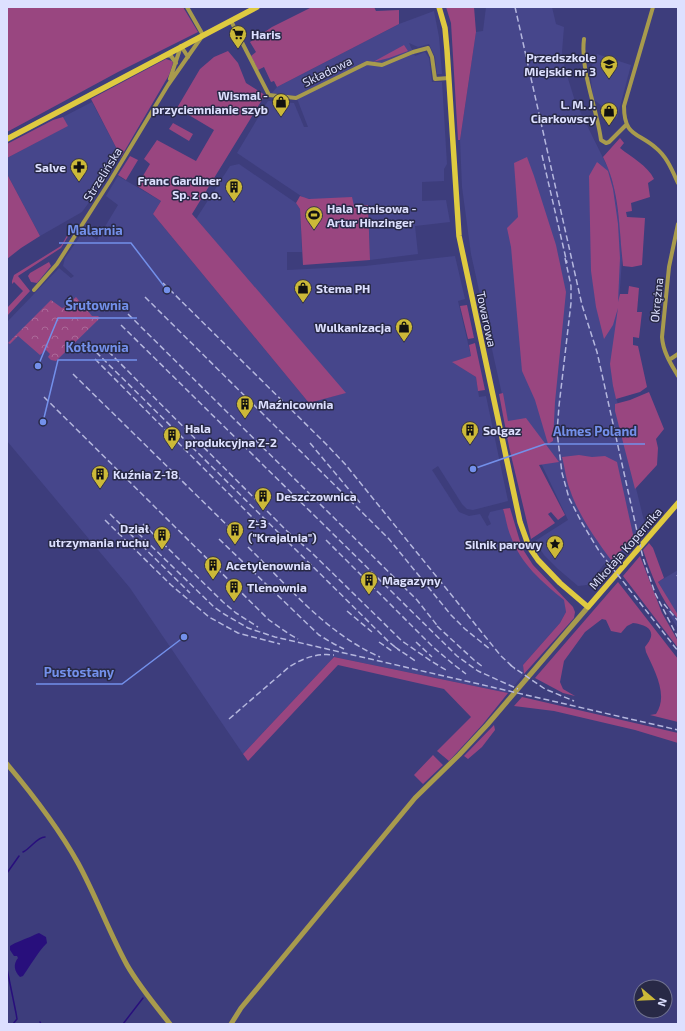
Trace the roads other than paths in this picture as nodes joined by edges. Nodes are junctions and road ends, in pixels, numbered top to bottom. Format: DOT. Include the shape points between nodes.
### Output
graph roads {
  1 [pos="187,7"];
  2 [pos="257,7"];
  3 [pos="439,7"];
  4 [pos="653,7"];
  5 [pos="231,20"];
  6 [pos="203,35"];
  7 [pos="584,39"];
  8 [pos="182,46"];
  9 [pos="166,55"];
  10 [pos="188,57"];
  11 [pos="176,63"];
  12 [pos="449,78"];
  13 [pos="168,85"];
  14 [pos="626,125"];
  15 [pos="7,139"];
  16 [pos="678,183"];
  17 [pos="678,224"];
  18 [pos="34,290"];
  19 [pos="678,354"];
  20 [pos="669,360"];
  21 [pos="678,376"];
  22 [pos="678,504"];
  23 [pos="588,607"];
  24 [pos="7,765"];
  25 [pos="170,1024"];
  26 [pos="231,1024"];
  1 -- 6 [label="street"];
  2 -- 5 [label="main road"];
  3 -- 12 [label="main road, Towarowa" via="445,28"];
  4 -- 14 [label="street" via="624,106"];
  5 -- 6 [label="main road"];
  5 -- 12 [label="street, Składowa" via="269,96 296,98 367,63 382,65 428,48 432,56 435,79"];
  6 -- 8 [label="main road"];
  6 -- 10 [label="street, Strzelińska"];
  7 -- 14 [label="street" via="588,86 601,140 609,142"];
  8 -- 9 [label="main road"];
  8 -- 10 [label="street"];
  8 -- 11 [label="street, Strzelińska"];
  9 -- 11 [label="street" via="171,56"];
  9 -- 15 [label="main road"];
  10 -- 13 [label="street, Strzelińska"];
  11 -- 13 [label="street, Strzelińska"];
  12 -- 23 [label="main road, Towarowa" via="459,236 520,522 529,547 538,560"];
  13 -- 18 [label="street, Strzelińska" via="57,264"];
  14 -- 16 [label="street" via="665,157"];
  17 -- 20 [label="street, Okrężna" via="669,267 663,327 662,345"];
  19 -- 20 [label="street"];
  20 -- 21 [label="street, Okrężna"];
  22 -- 23 [label="main road, Mikołaja Kopernika"];
  23 -- 26 [label="street" via="460,755 415,798 241,1008"];
  24 -- 25 [label="street" via="64,840 127,965"];
}
